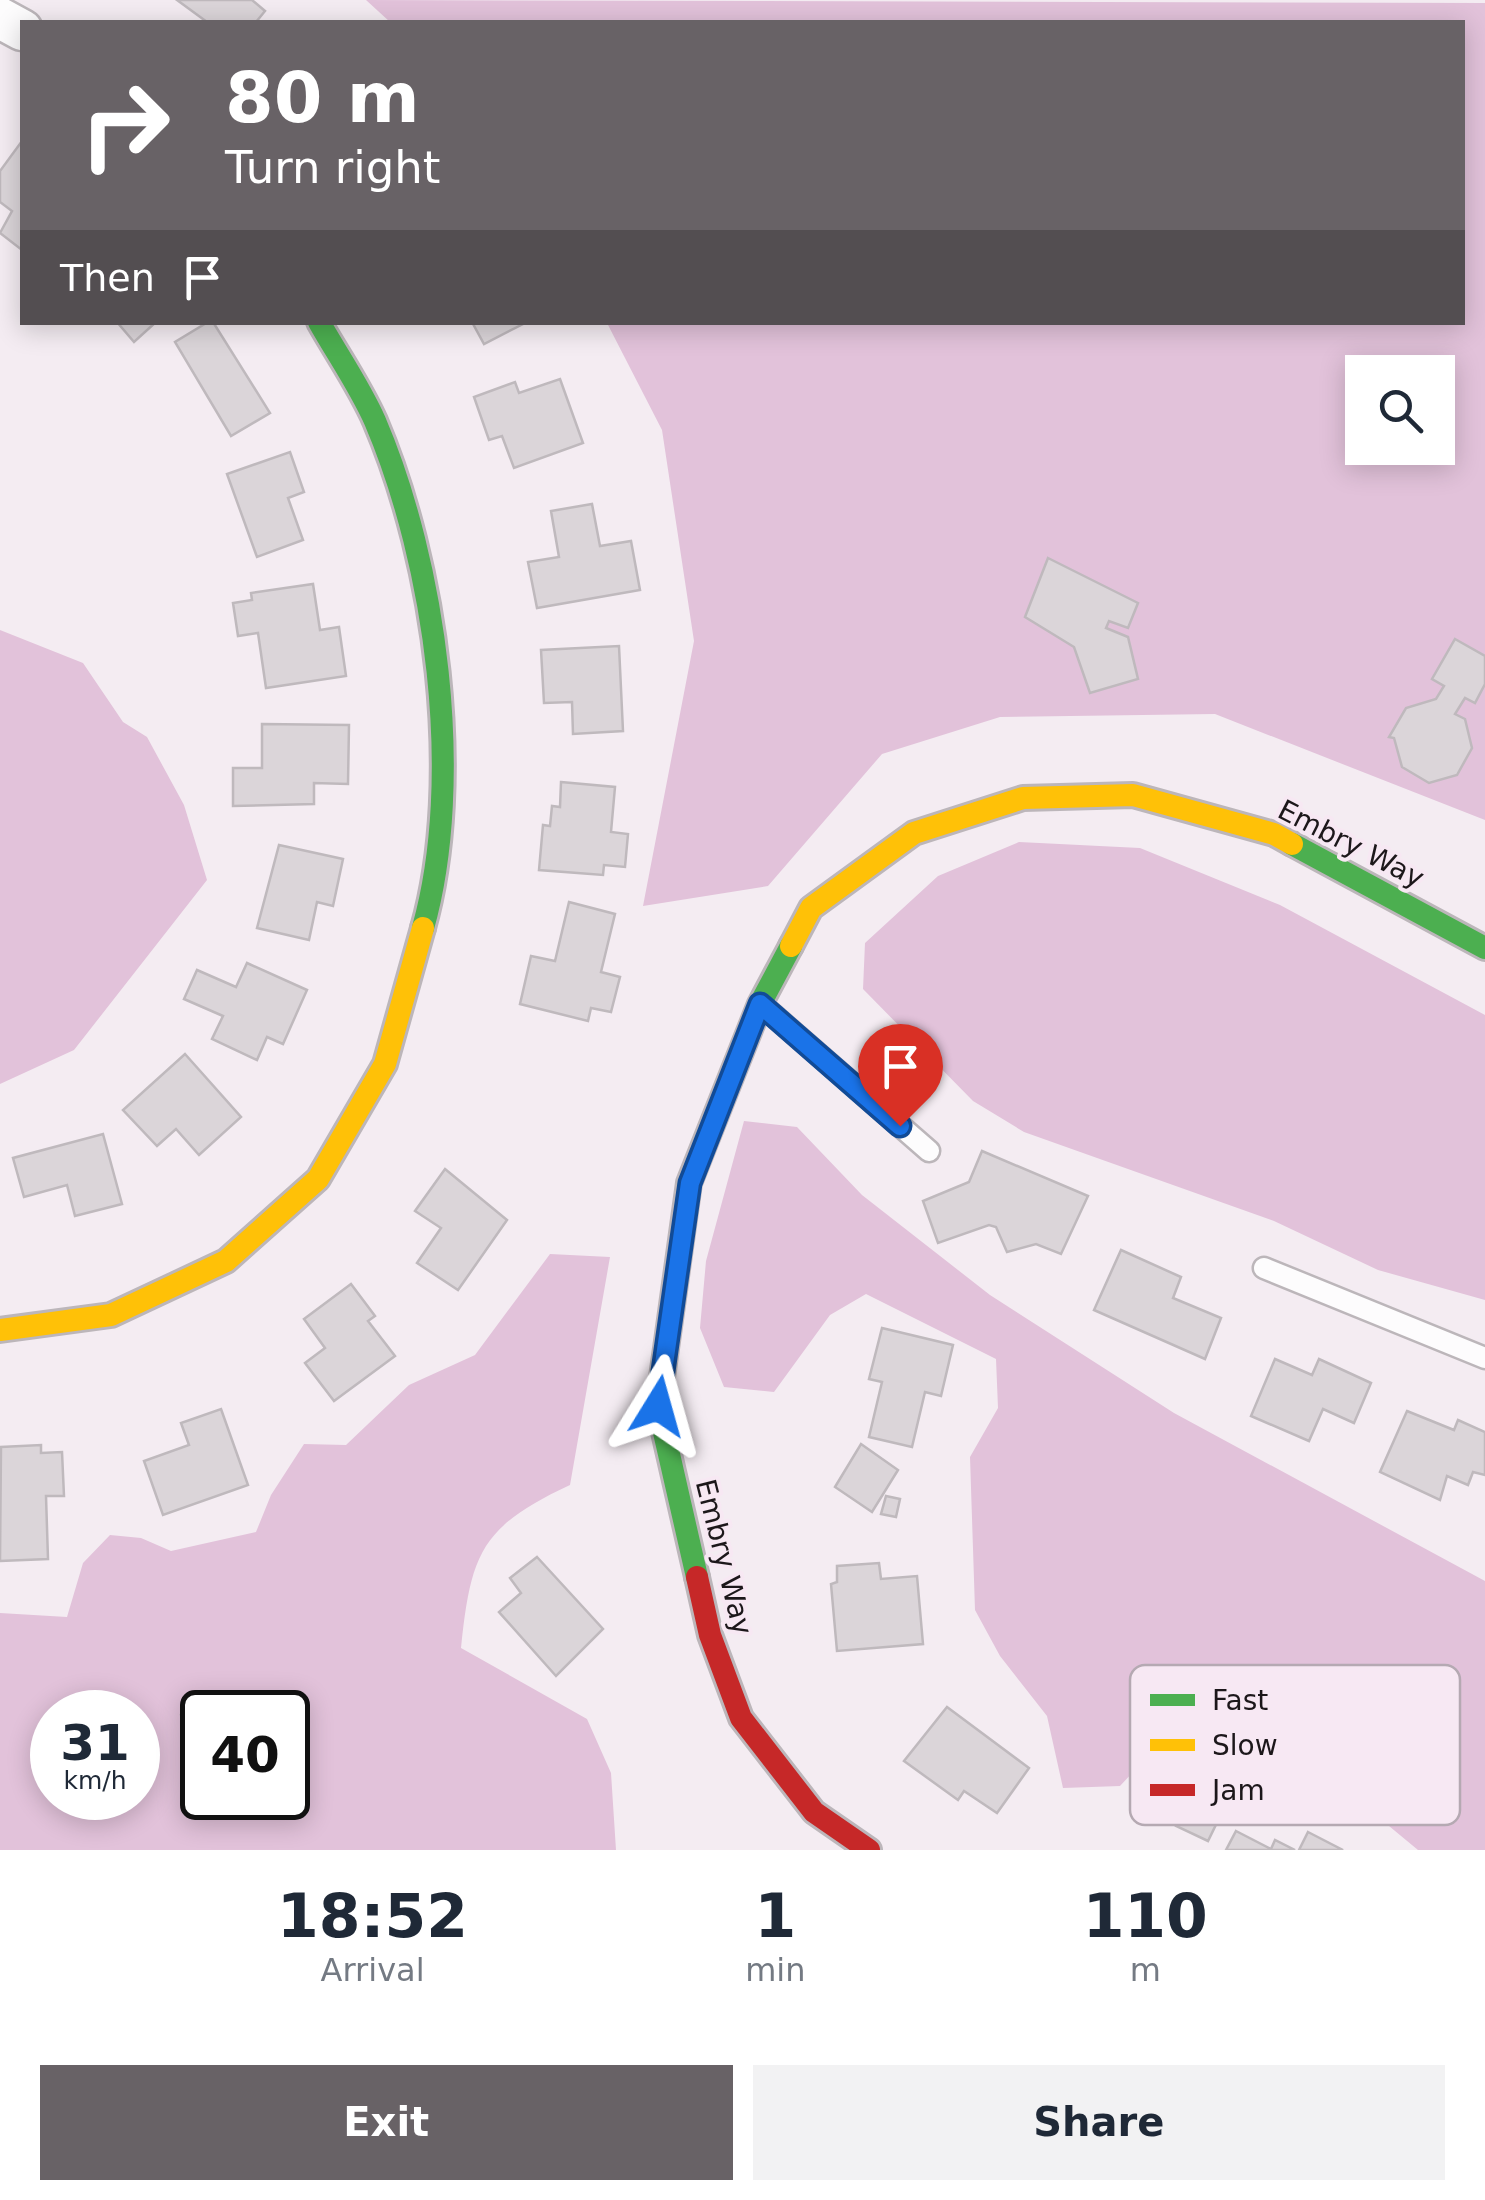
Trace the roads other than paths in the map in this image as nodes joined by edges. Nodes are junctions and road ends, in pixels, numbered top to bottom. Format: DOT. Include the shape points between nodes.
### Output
graph roads {
  1 [pos="321,325"];
  2 [pos="1485,948"];
  3 [pos="760,1004"];
  4 [pos="929,1150"];
  5 [pos="1264,1268"];
  6 [pos="0,1330"];
  7 [pos="1485,1358"];
  8 [pos="869,1850"];
  1 -- 6 [label="street" via="374,421 424,575 444,734 432,896 386,1064 318,1179 226,1261 111,1315"];
  2 -- 3 [label="street, Embry Way" via="1274,834 1134,795 1023,798 914,834 811,908"];
  3 -- 4 [label="lane"];
  3 -- 8 [label="street, Embry Way" via="690,1183 658,1406 710,1634 741,1718 814,1812"];
  5 -- 7 [label="lane"];
}
